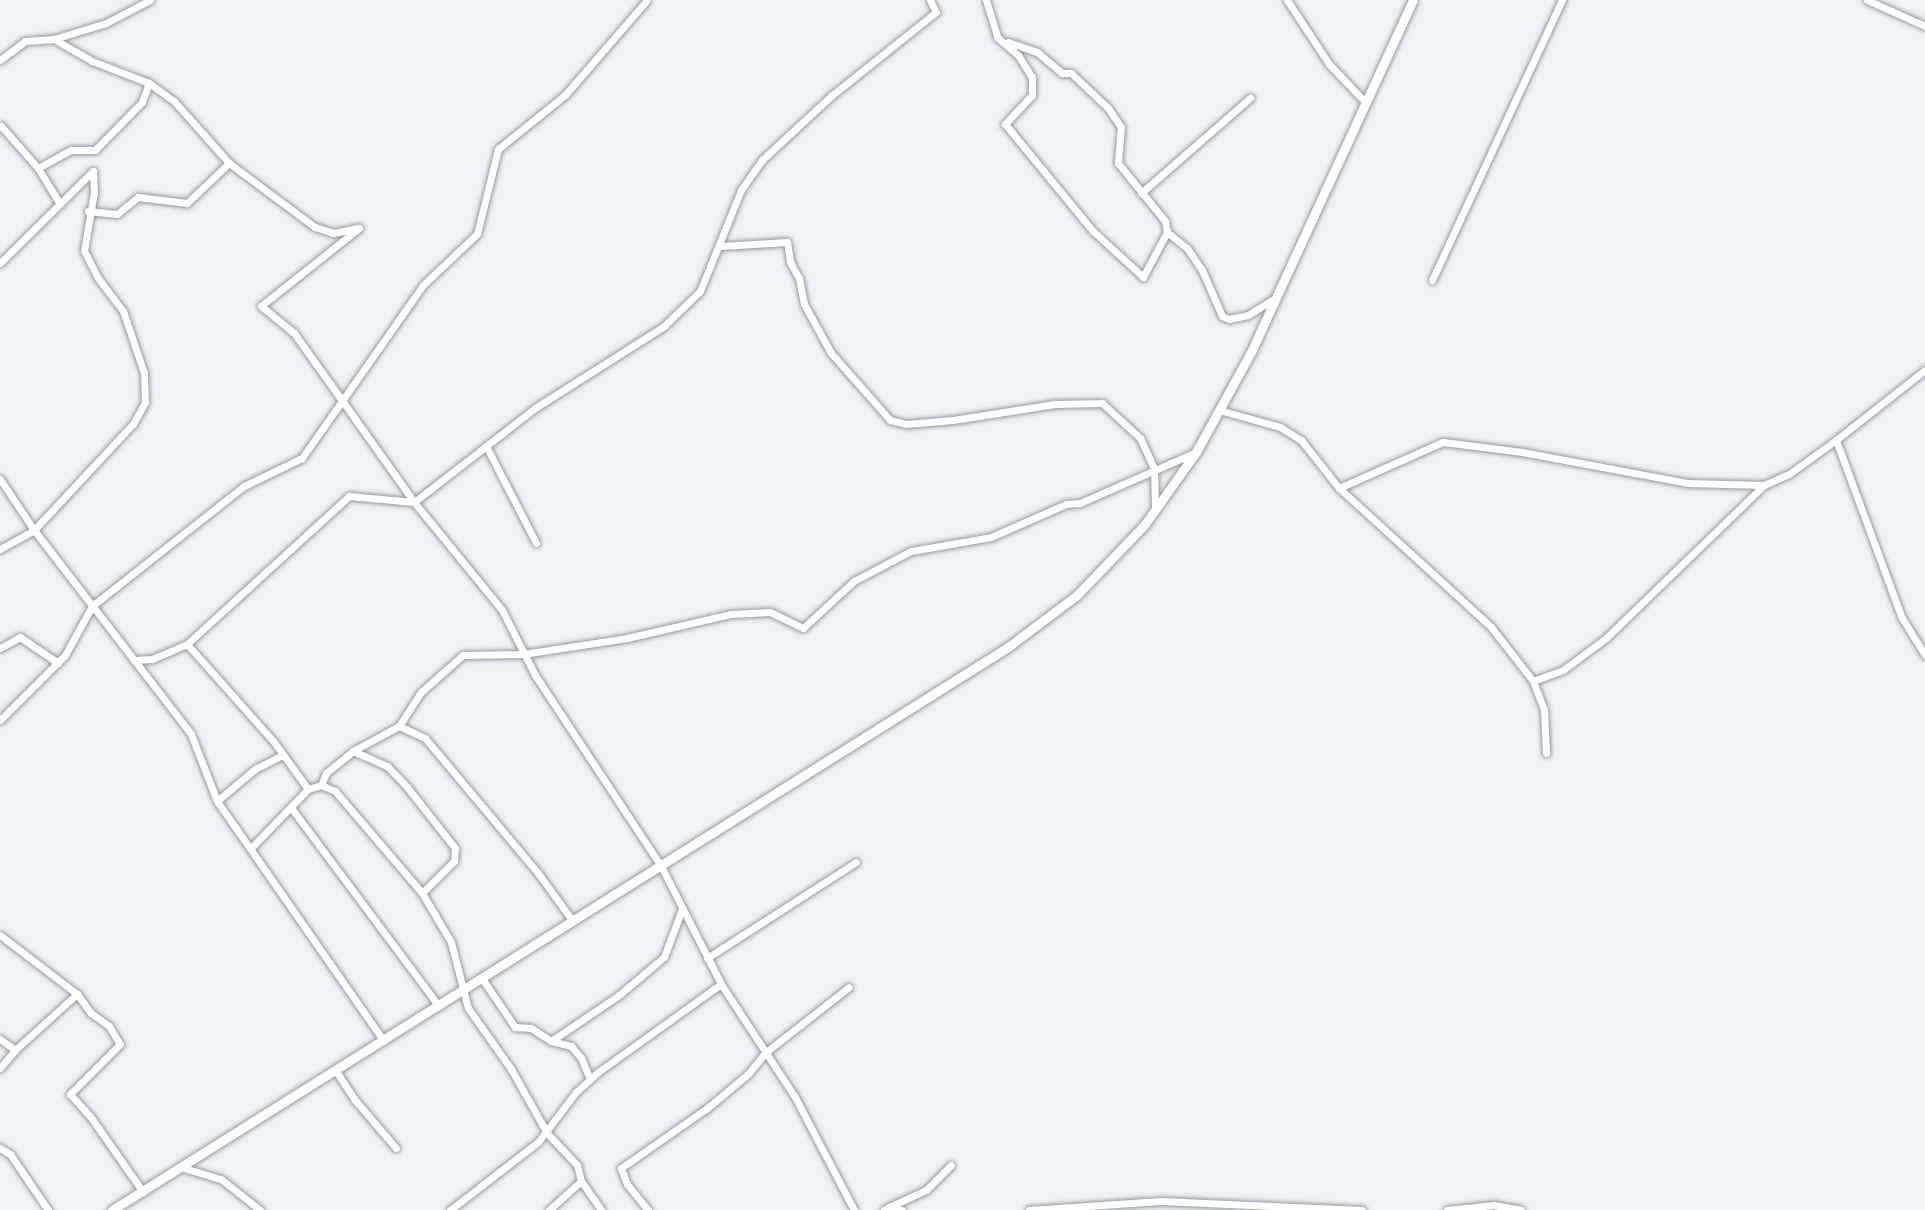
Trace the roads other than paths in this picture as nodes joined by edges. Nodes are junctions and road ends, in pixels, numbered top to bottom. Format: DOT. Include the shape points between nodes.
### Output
graph roads {
  1 [pos="150,0"];
  2 [pos="647,0"];
  3 [pos="930,0"];
  4 [pos="986,0"];
  5 [pos="1287,0"];
  6 [pos="1413,0"];
  7 [pos="1562,0"];
  8 [pos="1867,0"];
  9 [pos="1925,26"];
  10 [pos="997,37"];
  11 [pos="54,39"];
  12 [pos="0,60"];
  13 [pos="149,83"];
  14 [pos="1250,98"];
  15 [pos="1366,103"];
  16 [pos="0,127"];
  17 [pos="229,163"];
  18 [pos="38,168"];
  19 [pos="1141,193"];
  20 [pos="60,204"];
  21 [pos="88,211"];
  22 [pos="1167,232"];
  23 [pos="722,246"];
  24 [pos="0,263"];
  25 [pos="1432,280"];
  26 [pos="1277,297"];
  27 [pos="1925,370"];
  28 [pos="342,402"];
  29 [pos="1219,410"];
  30 [pos="1836,440"];
  31 [pos="486,446"];
  32 [pos="1196,452"];
  33 [pos="1154,468"];
  34 [pos="0,478"];
  35 [pos="1764,485"];
  36 [pos="1339,488"];
  37 [pos="414,502"];
  38 [pos="1155,510"];
  39 [pos="34,530"];
  40 [pos="536,543"];
  41 [pos="0,549"];
  42 [pos="92,606"];
  43 [pos="187,644"];
  44 [pos="0,648"];
  45 [pos="523,654"];
  46 [pos="1925,655"];
  47 [pos="134,660"];
  48 [pos="58,663"];
  49 [pos="1533,681"];
  50 [pos="0,720"];
  51 [pos="399,726"];
  52 [pos="353,751"];
  53 [pos="1546,753"];
  54 [pos="283,755"];
  55 [pos="321,785"];
  56 [pos="308,789"];
  57 [pos="217,801"];
  58 [pos="292,809"];
  59 [pos="251,848"];
  60 [pos="856,862"];
  61 [pos="661,866"];
  62 [pos="422,893"];
  63 [pos="682,909"];
  64 [pos="572,920"];
  65 [pos="0,935"];
  66 [pos="707,958"];
  67 [pos="483,980"];
  68 [pos="721,984"];
  69 [pos="849,987"];
  70 [pos="466,990"];
  71 [pos="77,993"];
  72 [pos="440,1006"];
  73 [pos="0,1039"];
  74 [pos="384,1041"];
  75 [pos="552,1041"];
  76 [pos="15,1050"];
  77 [pos="766,1052"];
  78 [pos="0,1068"];
  79 [pos="336,1071"];
  80 [pos="590,1079"];
  81 [pos="548,1132"];
  82 [pos="0,1148"];
  83 [pos="396,1148"];
  84 [pos="951,1165"];
  85 [pos="184,1168"];
  86 [pos="581,1181"];
  87 [pos="143,1192"];
  88 [pos="120,1208"];
  89 [pos="886,1208"];
  90 [pos="48,1210"];
  91 [pos="260,1210"];
  92 [pos="450,1210"];
  93 [pos="549,1210"];
  94 [pos="601,1210"];
  95 [pos="648,1210"];
  96 [pos="854,1210"];
  97 [pos="902,1210"];
  98 [pos="1029,1210"];
  99 [pos="1362,1210"];
  100 [pos="1447,1210"];
  101 [pos="1521,1210"];
  1 -- 11 [label="street" via="106,23"];
  2 -- 28 [label="street" via="565,95 498,149 477,234 423,285"];
  3 -- 23 [label="street" via="936,12 831,96 763,159 741,190"];
  4 -- 10 [label="street"];
  5 -- 15 [label="street" via="1329,64"];
  6 -- 15 [label="street"];
  7 -- 25 [label="street"];
  8 -- 9 [label="street"];
  10 -- 19 [label="street" via="1037,52 1062,73 1071,73 1108,108 1121,127 1118,163"];
  10 -- 22 [label="street" via="1018,55 1032,77 1032,95 1005,124 1093,231 1143,277"];
  11 -- 12 [label="street" via="25,41"];
  11 -- 13 [label="street" via="92,61"];
  13 -- 17 [label="street" via="174,101"];
  13 -- 18 [label="street" via="142,102 95,150 71,150"];
  14 -- 19 [label="street"];
  15 -- 26 [label="street"];
  16 -- 18 [label="street"];
  17 -- 21 [label="street" via="187,203 138,197 117,214"];
  17 -- 28 [label="street" via="315,227 333,233 359,228 261,306 294,333"];
  18 -- 20 [label="street"];
  19 -- 22 [label="street" via="1165,221"];
  20 -- 21 [label="street" via="93,171 94,192"];
  20 -- 24 [label="street"];
  21 -- 39 [label="street" via="84,251 123,311 144,373 146,402 133,424"];
  22 -- 26 [label="street" via="1187,248 1203,270 1222,316 1229,319 1248,315"];
  23 -- 31 [label="street" via="700,291 664,326 577,379"];
  23 -- 33 [label="street" via="787,242 804,304 831,353 890,420 906,424 1055,404 1102,403 1140,438"];
  26 -- 29 [label="street"];
  27 -- 30 [label="street"];
  28 -- 37 [label="street"];
  28 -- 42 [label="street" via="302,458 244,486"];
  29 -- 32 [label="street"];
  29 -- 36 [label="street" via="1280,427 1301,440"];
  30 -- 35 [label="street" via="1789,474"];
  30 -- 46 [label="street" via="1902,618"];
  31 -- 37 [label="street"];
  31 -- 40 [label="street"];
  32 -- 33 [label="street"];
  32 -- 38 [label="street"];
  33 -- 38 [label="street"];
  33 -- 45 [label="street" via="1080,503 1066,504 992,537 911,550 854,581 802,628 770,612 731,614 627,638"];
  34 -- 39 [label="street"];
  35 -- 36 [label="street" via="1688,483 1522,452 1443,442"];
  35 -- 49 [label="street" via="1606,638 1563,670"];
  36 -- 49 [label="street" via="1491,627"];
  37 -- 43 [label="street" via="349,496"];
  37 -- 45 [label="street" via="502,610"];
  38 -- 61 [label="street" via="1113,560 1046,621"];
  39 -- 41 [label="street"];
  39 -- 42 [label="street"];
  42 -- 47 [label="street"];
  42 -- 48 [label="street"];
  43 -- 47 [label="street" via="152,659"];
  43 -- 54 [label="street"];
  44 -- 48 [label="street" via="20,637"];
  45 -- 51 [label="street" via="463,655 421,692"];
  45 -- 61 [label="street"];
  47 -- 57 [label="street" via="191,734"];
  48 -- 50 [label="street"];
  49 -- 53 [label="street" via="1544,709"];
  51 -- 52 [label="street"];
  51 -- 64 [label="street" via="425,738 447,761"];
  52 -- 55 [label="street" via="326,774"];
  52 -- 62 [label="street" via="387,766 455,848 454,861"];
  54 -- 56 [label="street"];
  54 -- 57 [label="street" via="255,769"];
  55 -- 56 [label="street"];
  55 -- 62 [label="street" via="345,801"];
  56 -- 58 [label="street"];
  57 -- 59 [label="street"];
  58 -- 59 [label="street"];
  58 -- 72 [label="street"];
  59 -- 74 [label="street"];
  60 -- 66 [label="street"];
  61 -- 63 [label="street"];
  61 -- 64 [label="street"];
  62 -- 70 [label="street" via="451,942"];
  63 -- 66 [label="street"];
  63 -- 75 [label="street" via="664,957"];
  64 -- 67 [label="street"];
  65 -- 71 [label="street"];
  66 -- 68 [label="street"];
  67 -- 70 [label="street"];
  67 -- 75 [label="street" via="515,1027 531,1028"];
  68 -- 77 [label="street"];
  68 -- 80 [label="street"];
  69 -- 77 [label="street"];
  70 -- 72 [label="street"];
  70 -- 81 [label="street" via="468,1008 511,1069"];
  71 -- 76 [label="street"];
  71 -- 87 [label="street" via="91,1013 109,1026 120,1044 70,1094"];
  72 -- 74 [label="street"];
  73 -- 76 [label="street"];
  74 -- 79 [label="street"];
  75 -- 80 [label="street" via="571,1046"];
  76 -- 78 [label="street"];
  77 -- 95 [label="street" via="748,1074 706,1108 621,1168 627,1184"];
  77 -- 96 [label="street" via="795,1096"];
  79 -- 83 [label="street"];
  79 -- 85 [label="street"];
  80 -- 81 [label="street"];
  81 -- 86 [label="street" via="577,1165"];
  81 -- 92 [label="street"];
  82 -- 90 [label="street" via="10,1154"];
  84 -- 89 [label="street" via="926,1190"];
  85 -- 87 [label="street"];
  85 -- 91 [label="street" via="221,1179"];
  86 -- 93 [label="street"];
  86 -- 94 [label="street"];
  87 -- 88 [label="street"];
  89 -- 97 [label="street"];
  98 -- 99 [label="street" via="1161,1201"];
  100 -- 101 [label="street" via="1494,1205"];
}
